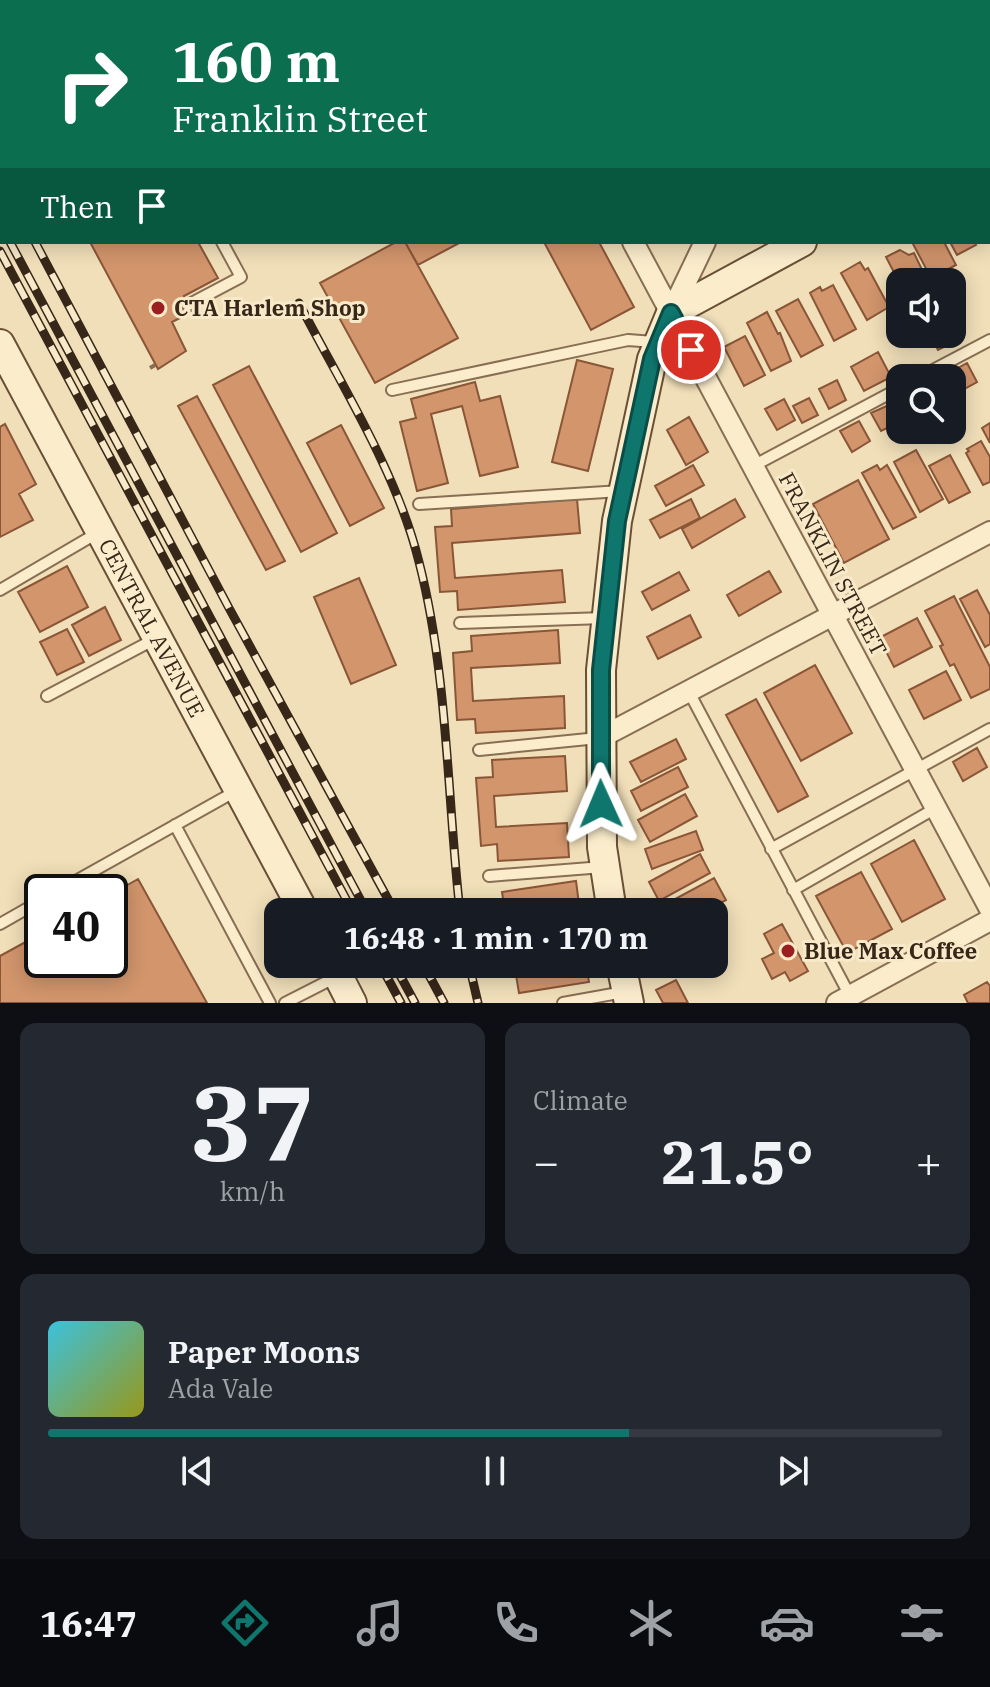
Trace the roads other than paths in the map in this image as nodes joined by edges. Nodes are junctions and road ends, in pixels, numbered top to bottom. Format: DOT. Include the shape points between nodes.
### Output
graph roads {
  1 [pos="223,244"];
  2 [pos="634,244"];
  3 [pos="704,244"];
  4 [pos="798,244"];
  5 [pos="188,305"];
  6 [pos="671,313"];
  7 [pos="990,340"];
  8 [pos="660,343"];
  9 [pos="0,344"];
  10 [pos="945,364"];
  11 [pos="392,390"];
  12 [pos="886,395"];
  13 [pos="753,466"];
  14 [pos="623,490"];
  15 [pos="419,504"];
  16 [pos="100,532"];
  17 [pos="990,532"];
  18 [pos="0,590"];
  19 [pos="833,616"];
  20 [pos="606,618"];
  21 [pos="460,623"];
  22 [pos="157,638"];
  23 [pos="689,692"];
  24 [pos="47,696"];
  25 [pos="990,729"];
  26 [pos="600,738"];
  27 [pos="479,750"];
  28 [pos="915,769"];
  29 [pos="239,790"];
  30 [pos="936,808"];
  31 [pos="175,825"];
  32 [pos="771,849"];
  33 [pos="605,866"];
  34 [pos="88,874"];
  35 [pos="489,876"];
  36 [pos="793,890"];
  37 [pos="297,898"];
  38 [pos="610,898"];
  39 [pos="990,909"];
  40 [pos="24,910"];
  41 [pos="990,920"];
  42 [pos="0,924"];
  43 [pos="323,978"];
  44 [pos="339,978"];
  45 [pos="626,986"];
  46 [pos="843,1000"];
  47 [pos="270,1003"];
  48 [pos="285,1003"];
  49 [pos="352,1003"];
  50 [pos="563,1003"];
  1 -- 5 [label="lane" via="241,277"];
  2 -- 6 [label="street, FRANKLIN STREET"];
  3 -- 6 [label="street"];
  4 -- 6 [label="street"];
  6 -- 8 [label="street"];
  6 -- 13 [label="street, FRANKLIN STREET"];
  7 -- 10 [label="lane"];
  8 -- 11 [label="lane" via="628,340"];
  8 -- 14 [label="street"];
  9 -- 16 [label="street, CENTRAL AVENUE"];
  12 -- 13 [label="lane"];
  13 -- 19 [label="street, FRANKLIN STREET"];
  14 -- 15 [label="lane"];
  14 -- 20 [label="street"];
  16 -- 18 [label="lane"];
  16 -- 22 [label="street, CENTRAL AVENUE"];
  17 -- 19 [label="street"];
  19 -- 23 [label="street"];
  19 -- 28 [label="street, FRANKLIN STREET"];
  20 -- 21 [label="lane"];
  20 -- 26 [label="street"];
  22 -- 24 [label="lane"];
  22 -- 29 [label="street, CENTRAL AVENUE"];
  23 -- 26 [label="street"];
  23 -- 32 [label="lane"];
  25 -- 28 [label="lane"];
  26 -- 27 [label="lane"];
  26 -- 33 [label="street"];
  28 -- 30 [label="street, FRANKLIN STREET"];
  28 -- 32 [label="lane"];
  29 -- 31 [label="lane"];
  29 -- 37 [label="street, CENTRAL AVENUE"];
  30 -- 36 [label="lane"];
  30 -- 39 [label="street, FRANKLIN STREET"];
  31 -- 34 [label="lane"];
  31 -- 47 [label="lane"];
  32 -- 36 [label="lane"];
  33 -- 35 [label="lane"];
  33 -- 38 [label="street"];
  36 -- 46 [label="lane"];
  40 -- 42 [label="lane"];
  41 -- 46 [label="street"];
  43 -- 48 [label="lane"];
  44 -- 49 [label="street"];
  45 -- 50 [label="lane"];
}
